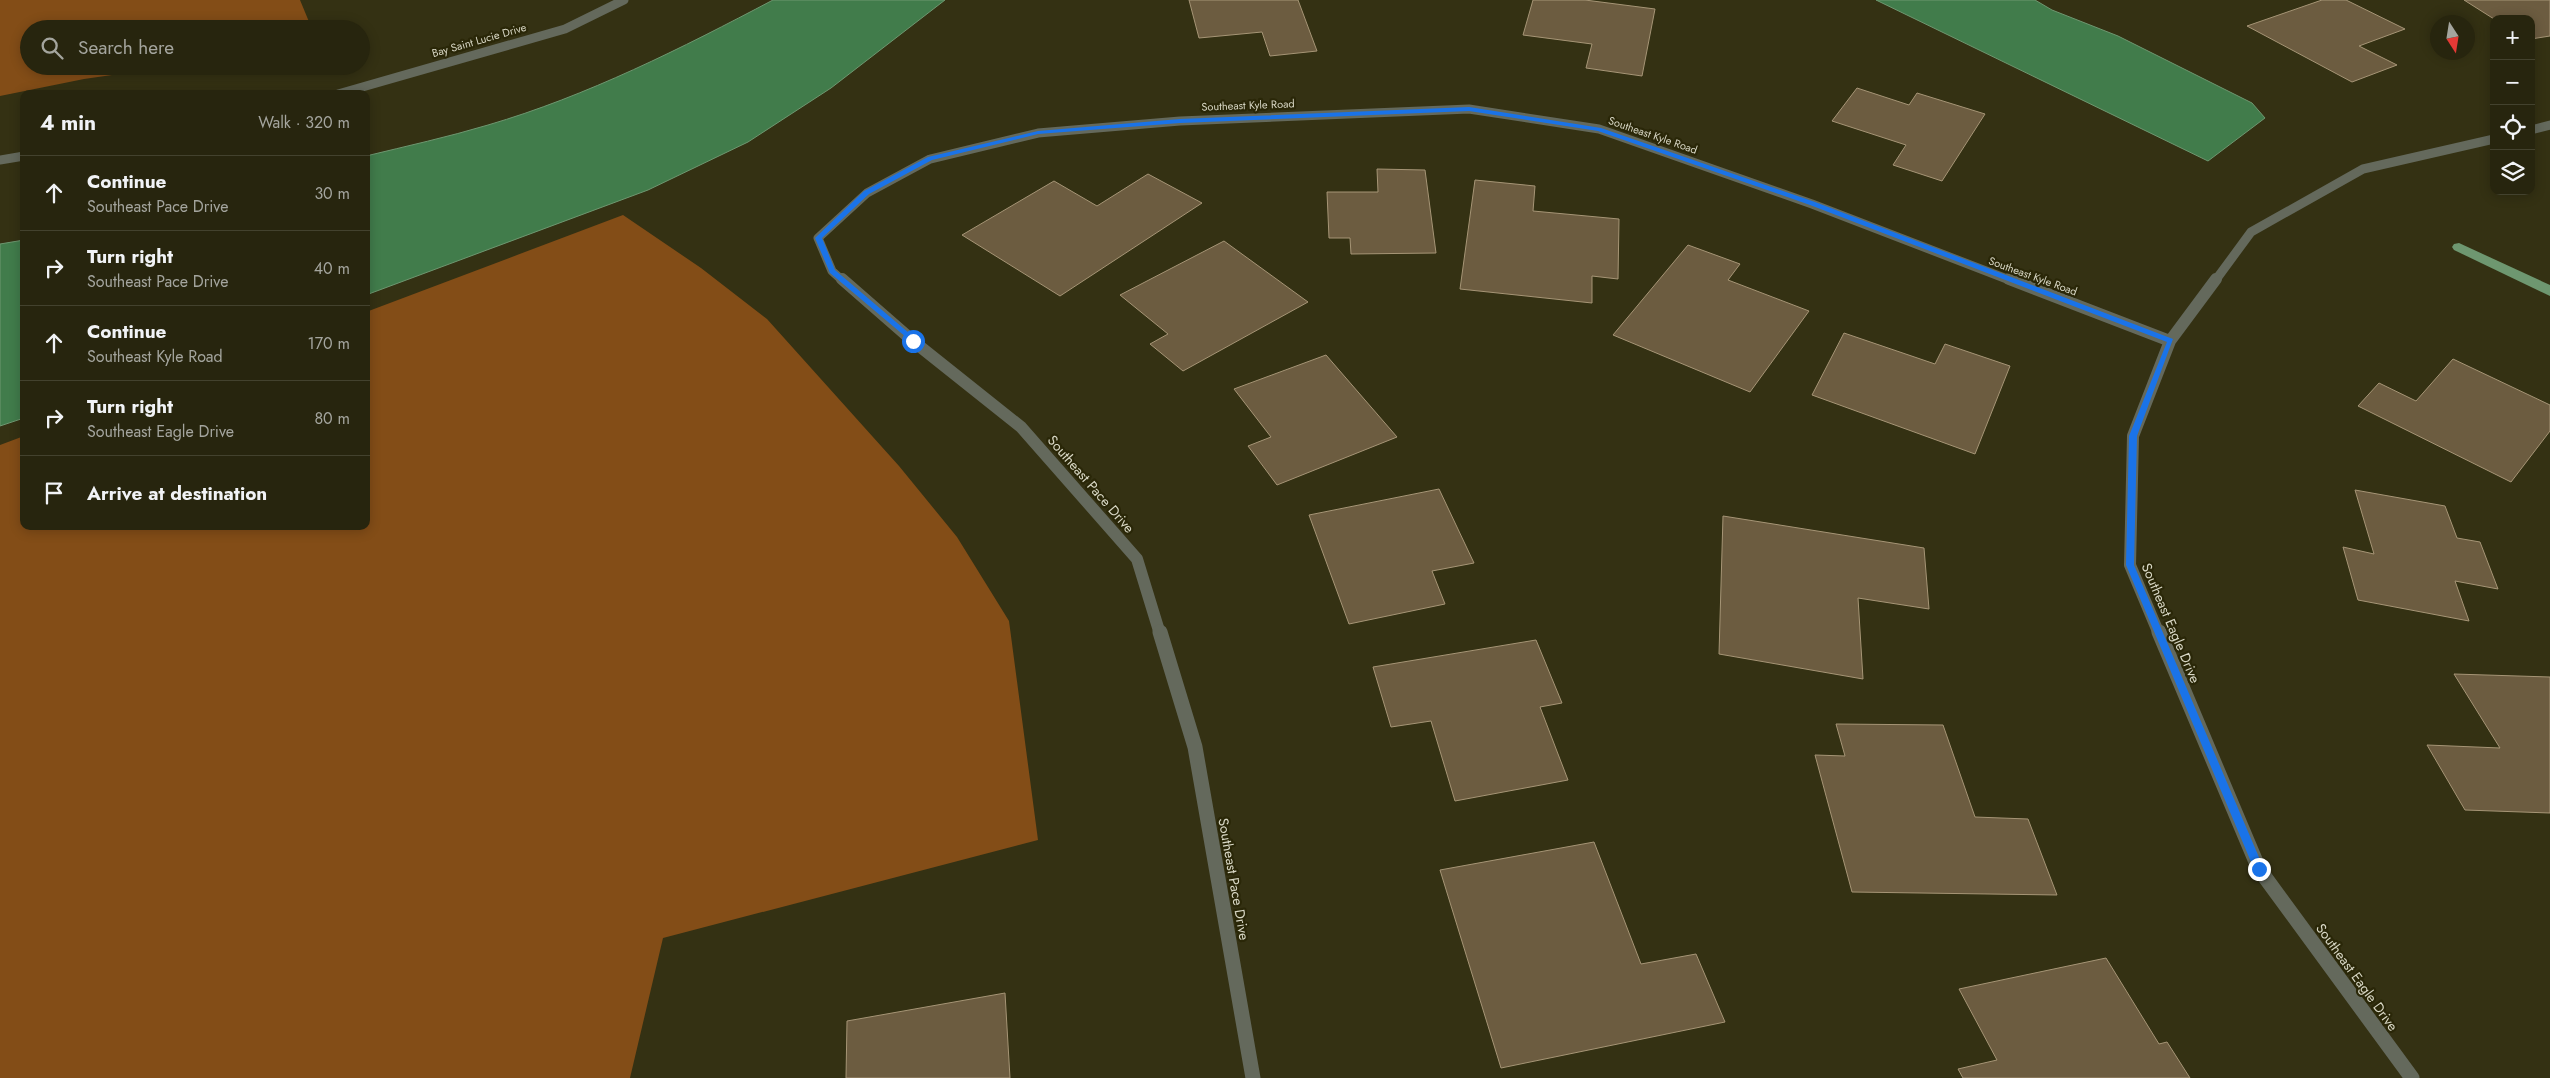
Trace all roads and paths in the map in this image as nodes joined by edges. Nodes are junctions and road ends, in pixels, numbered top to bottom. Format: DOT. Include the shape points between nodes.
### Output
graph roads {
  1 [pos="624,0"];
  2 [pos="352,90"];
  3 [pos="2550,125"];
  4 [pos="2535,129"];
  5 [pos="1038,133"];
  6 [pos="2490,139"];
  7 [pos="20,157"];
  8 [pos="0,160"];
  9 [pos="2170,341"];
  10 [pos="1253,1078"];
  11 [pos="2412,1078"];
  1 -- 2 [label="street, Bay Saint Lucie Drive" via="565,29"];
  3 -- 4 [label="street"];
  5 -- 9 [label="street, Southeast Kyle Road" via="1180,121 1469,109 1599,129 1812,204"];
  5 -- 10 [label="street, Southeast Pace Drive" via="930,158 867,193 818,238 832,271 1021,427 1137,559 1195,747"];
  6 -- 9 [label="street, Southeast Eagle Drive" via="2363,170 2251,232"];
  7 -- 8 [label="street"];
  9 -- 11 [label="street, Southeast Eagle Drive" via="2133,436 2130,565 2259,869"];
}
